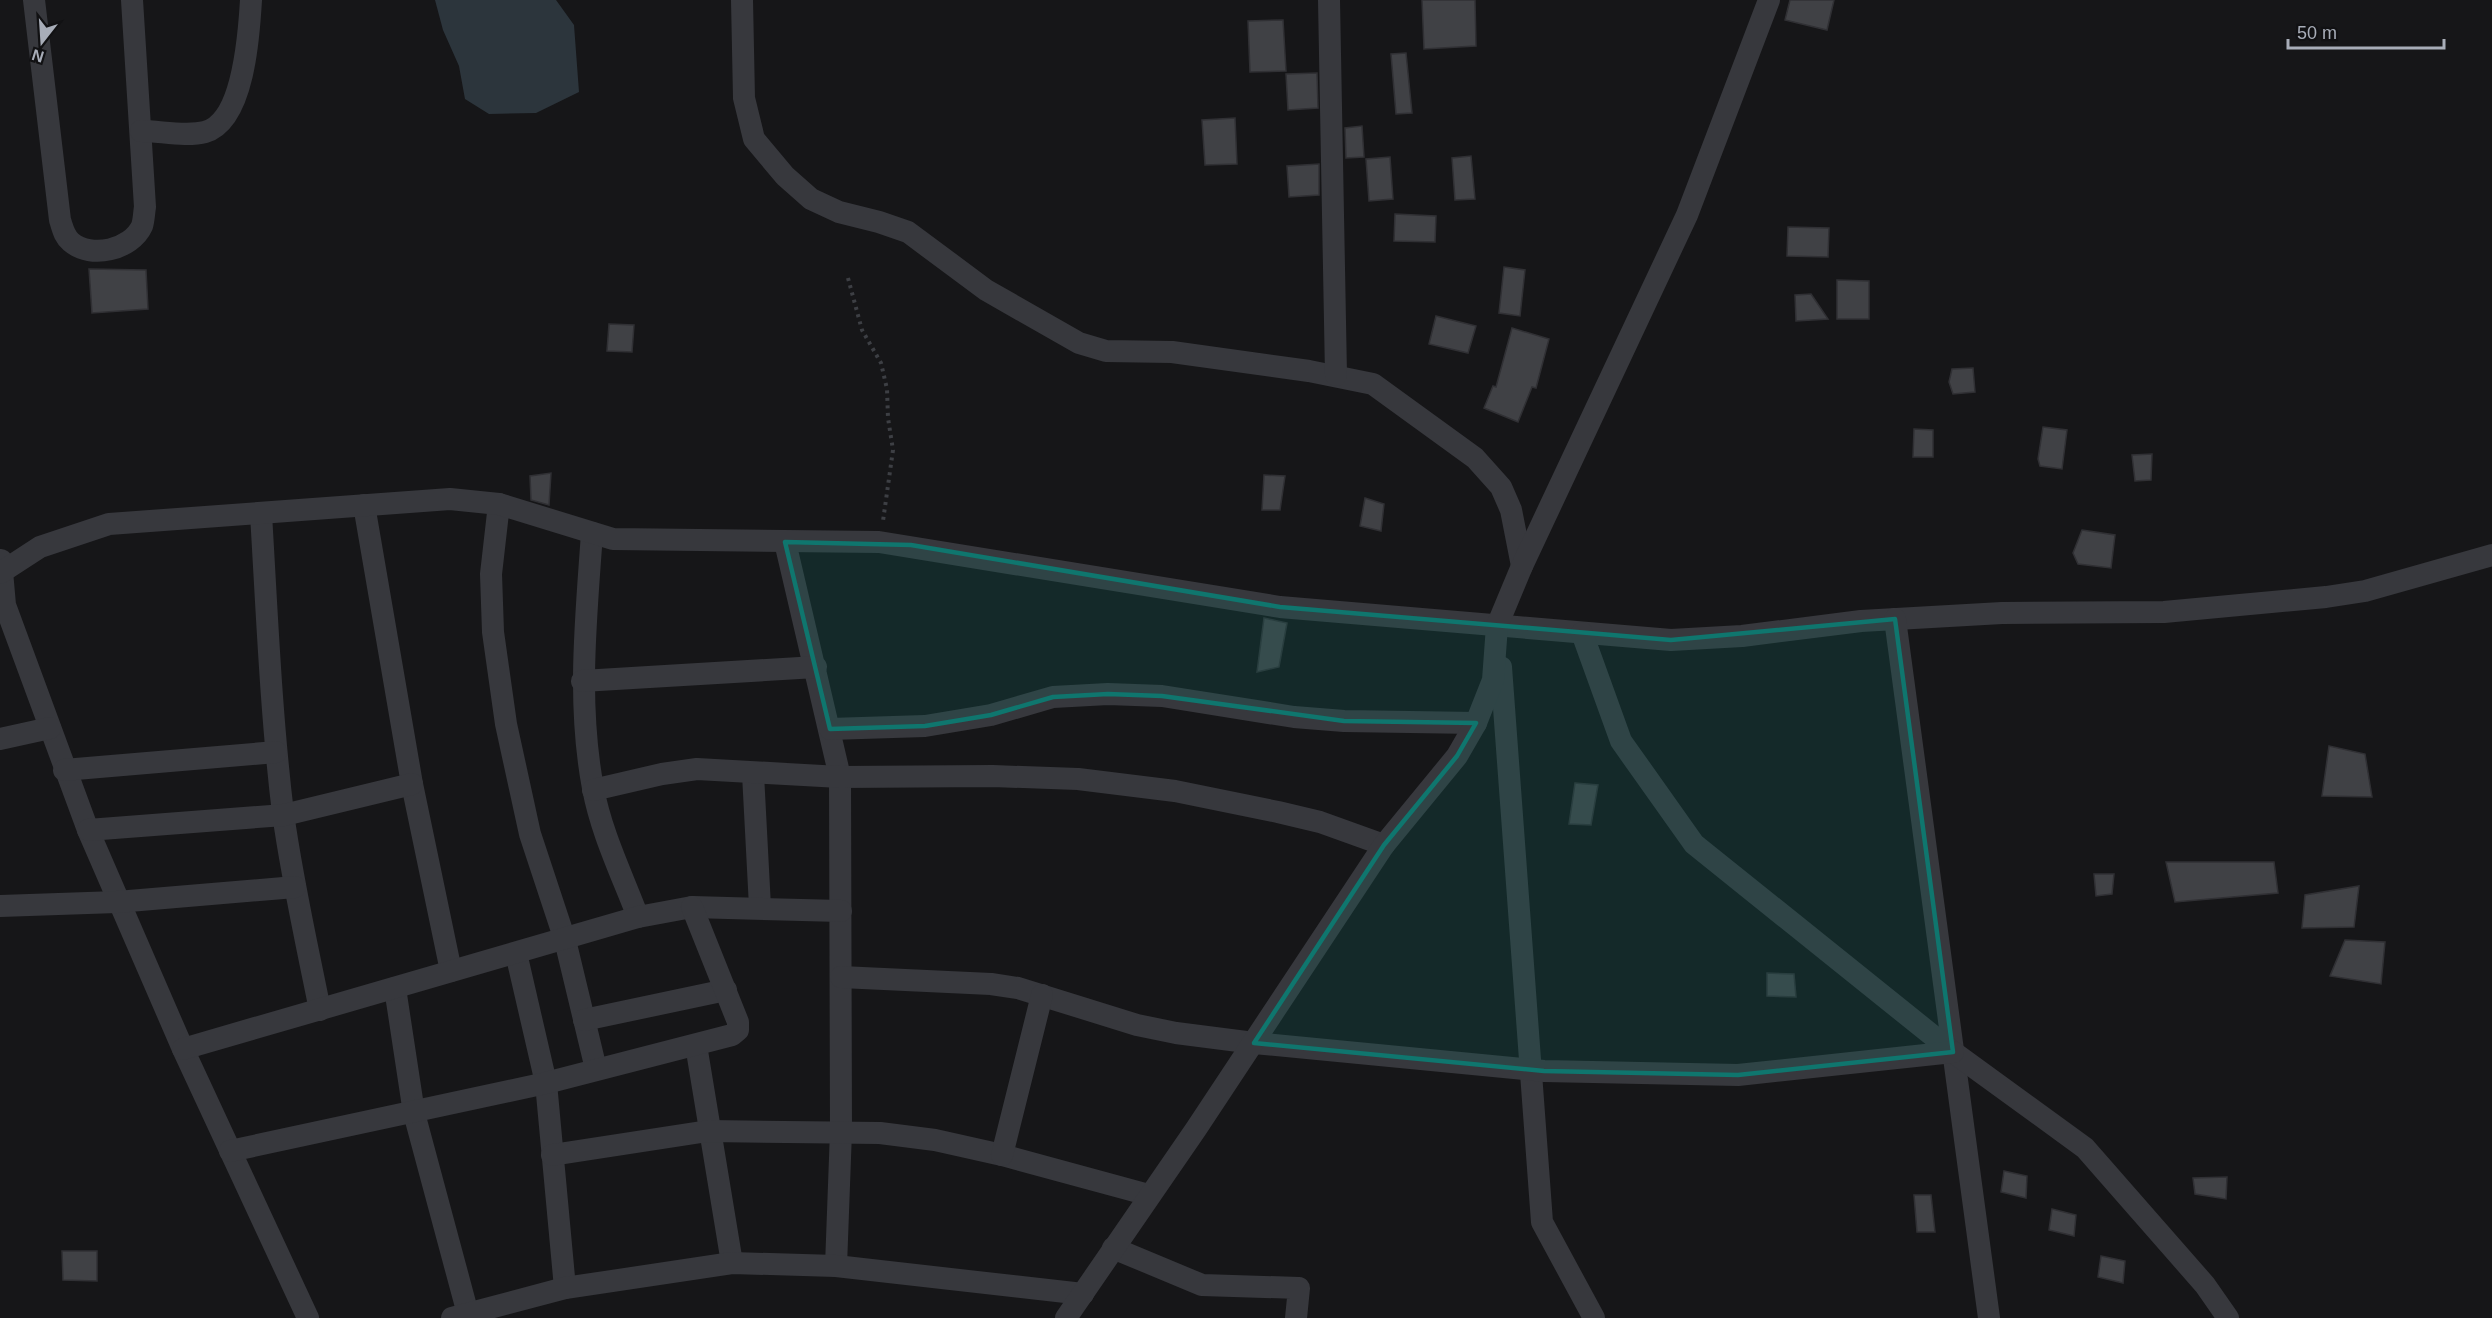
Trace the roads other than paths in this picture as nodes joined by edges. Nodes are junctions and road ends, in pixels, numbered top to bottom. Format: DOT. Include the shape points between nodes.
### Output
graph roads {
  1 [pos="34,0"];
  2 [pos="132,0"];
  3 [pos="251,0"];
  4 [pos="742,0"];
  5 [pos="1329,0"];
  6 [pos="1768,0"];
  7 [pos="141,130"];
  8 [pos="1336,375"];
  9 [pos="499,504"];
  10 [pos="364,505"];
  11 [pos="261,514"];
  12 [pos="592,533"];
  13 [pos="785,542"];
  14 [pos="2492,555"];
  15 [pos="1522,567"];
  16 [pos="1,568"];
  17 [pos="1895,619"];
  18 [pos="1497,627"];
  19 [pos="1582,633"];
  20 [pos="816,667"];
  21 [pos="582,681"];
  22 [pos="1476,723"];
  23 [pos="50,729"];
  24 [pos="830,729"];
  25 [pos="0,739"];
  26 [pos="276,752"];
  27 [pos="64,770"];
  28 [pos="753,774"];
  29 [pos="840,777"];
  30 [pos="412,784"];
  31 [pos="593,789"];
  32 [pos="284,815"];
  33 [pos="88,830"];
  34 [pos="1384,845"];
  35 [pos="295,887"];
  36 [pos="117,902"];
  37 [pos="0,906"];
  38 [pos="692,907"];
  39 [pos="760,907"];
  40 [pos="842,911"];
  41 [pos="638,916"];
  42 [pos="565,940"];
  43 [pos="516,953"];
  44 [pos="451,971"];
  45 [pos="841,977"];
  46 [pos="395,988"];
  47 [pos="726,990"];
  48 [pos="1042,995"];
  49 [pos="320,1010"];
  50 [pos="584,1020"];
  51 [pos="1254,1043"];
  52 [pos="696,1046"];
  53 [pos="183,1049"];
  54 [pos="1953,1052"];
  55 [pos="596,1070"];
  56 [pos="1531,1070"];
  57 [pos="546,1083"];
  58 [pos="414,1113"];
  59 [pos="708,1131"];
  60 [pos="841,1131"];
  61 [pos="230,1151"];
  62 [pos="552,1155"];
  63 [pos="1002,1155"];
  64 [pos="1149,1195"];
  65 [pos="1113,1248"];
  66 [pos="732,1263"];
  67 [pos="836,1266"];
  68 [pos="565,1288"];
  69 [pos="1083,1294"];
  70 [pos="460,1316"];
  71 [pos="308,1318"];
  72 [pos="1066,1318"];
  73 [pos="1296,1318"];
  74 [pos="1594,1318"];
  75 [pos="1989,1318"];
  76 [pos="2228,1318"];
  1 -- 7 [label="street" via="60,220 72,243 88,250 107,251 127,242 142,226 145,207"];
  2 -- 7 [label="street"];
  3 -- 7 [label="street" via="237,93 223,122 202,132"];
  4 -- 8 [label="street" via="744,98 754,139 785,176 811,199 839,212 908,232 986,290 1079,343 1106,351 1172,352"];
  5 -- 8 [label="street"];
  6 -- 15 [label="street" via="1687,215"];
  8 -- 15 [label="street" via="1373,384 1474,458 1502,487 1511,510"];
  9 -- 10 [label="street" via="450,499"];
  9 -- 12 [label="street"];
  9 -- 42 [label="street" via="491,574 492,609 506,724 530,834"];
  10 -- 11 [label="street"];
  10 -- 30 [label="street"];
  11 -- 16 [label="street" via="109,524 40,547"];
  11 -- 26 [label="street"];
  12 -- 13 [label="street" via="633,540"];
  12 -- 21 [label="street"];
  13 -- 18 [label="street" via="879,542 1280,607"];
  13 -- 20 [label="street"];
  14 -- 17 [label="street" via="2365,591 2326,597 2164,612 2002,613"];
  15 -- 18 [label="street"];
  16 -- 23 [label="street" via="5,604"];
  17 -- 19 [label="street" via="1708,639"];
  17 -- 54 [label="street"];
  18 -- 19 [label="street"];
  18 -- 22 [label="street" via="1493,680"];
  18 -- 56 [label="street"];
  19 -- 54 [label="street" via="1621,741 1694,844"];
  20 -- 21 [label="street"];
  20 -- 24 [label="street"];
  21 -- 31 [label="street"];
  22 -- 24 [label="street" via="1294,717 1161,696 1108,694 1053,697 991,715 925,726"];
  22 -- 34 [label="street" via="1457,756"];
  23 -- 25 [label="street"];
  23 -- 27 [label="street"];
  24 -- 29 [label="street"];
  26 -- 27 [label="street"];
  26 -- 32 [label="street"];
  27 -- 33 [label="street"];
  28 -- 29 [label="street"];
  28 -- 31 [label="street" via="697,769"];
  28 -- 39 [label="street"];
  29 -- 34 [label="street" via="1078,779 1165,789 1320,822"];
  29 -- 40 [label="street"];
  30 -- 32 [label="street"];
  30 -- 44 [label="street"];
  31 -- 41 [label="street"];
  32 -- 33 [label="street"];
  32 -- 35 [label="street"];
  33 -- 36 [label="street"];
  34 -- 51 [label="street"];
  35 -- 36 [label="street"];
  35 -- 49 [label="street"];
  36 -- 37 [label="street"];
  36 -- 53 [label="street"];
  38 -- 39 [label="street"];
  38 -- 41 [label="street"];
  38 -- 47 [label="street"];
  39 -- 40 [label="street"];
  40 -- 45 [label="street"];
  41 -- 42 [label="street"];
  42 -- 43 [label="street"];
  42 -- 50 [label="street"];
  43 -- 44 [label="street"];
  43 -- 57 [label="street"];
  44 -- 46 [label="street"];
  45 -- 48 [label="street" via="990,984"];
  45 -- 60 [label="street"];
  46 -- 49 [label="street"];
  46 -- 58 [label="street"];
  47 -- 50 [label="street"];
  47 -- 52 [label="street" via="738,1030 724,1039"];
  48 -- 51 [label="street" via="1137,1025"];
  48 -- 63 [label="street"];
  49 -- 53 [label="street"];
  50 -- 55 [label="street"];
  51 -- 56 [label="street"];
  51 -- 64 [label="street"];
  52 -- 55 [label="street"];
  52 -- 59 [label="street"];
  53 -- 61 [label="street"];
  54 -- 56 [label="street" via="1738,1075"];
  54 -- 75 [label="street"];
  54 -- 76 [label="street" via="2085,1149 2205,1285"];
  55 -- 57 [label="street"];
  56 -- 74 [label="street" via="1542,1222"];
  57 -- 58 [label="street"];
  57 -- 62 [label="street"];
  58 -- 61 [label="street"];
  58 -- 70 [label="street"];
  59 -- 60 [label="street"];
  59 -- 62 [label="street"];
  59 -- 66 [label="street"];
  60 -- 63 [label="street" via="935,1140"];
  60 -- 67 [label="street"];
  61 -- 71 [label="street"];
  62 -- 68 [label="street"];
  63 -- 64 [label="street"];
  64 -- 65 [label="street"];
  65 -- 69 [label="street"];
  65 -- 73 [label="street" via="1202,1285 1299,1288"];
  66 -- 67 [label="street"];
  66 -- 68 [label="street"];
  67 -- 69 [label="street"];
  68 -- 70 [label="street"];
  69 -- 72 [label="street"];
}
